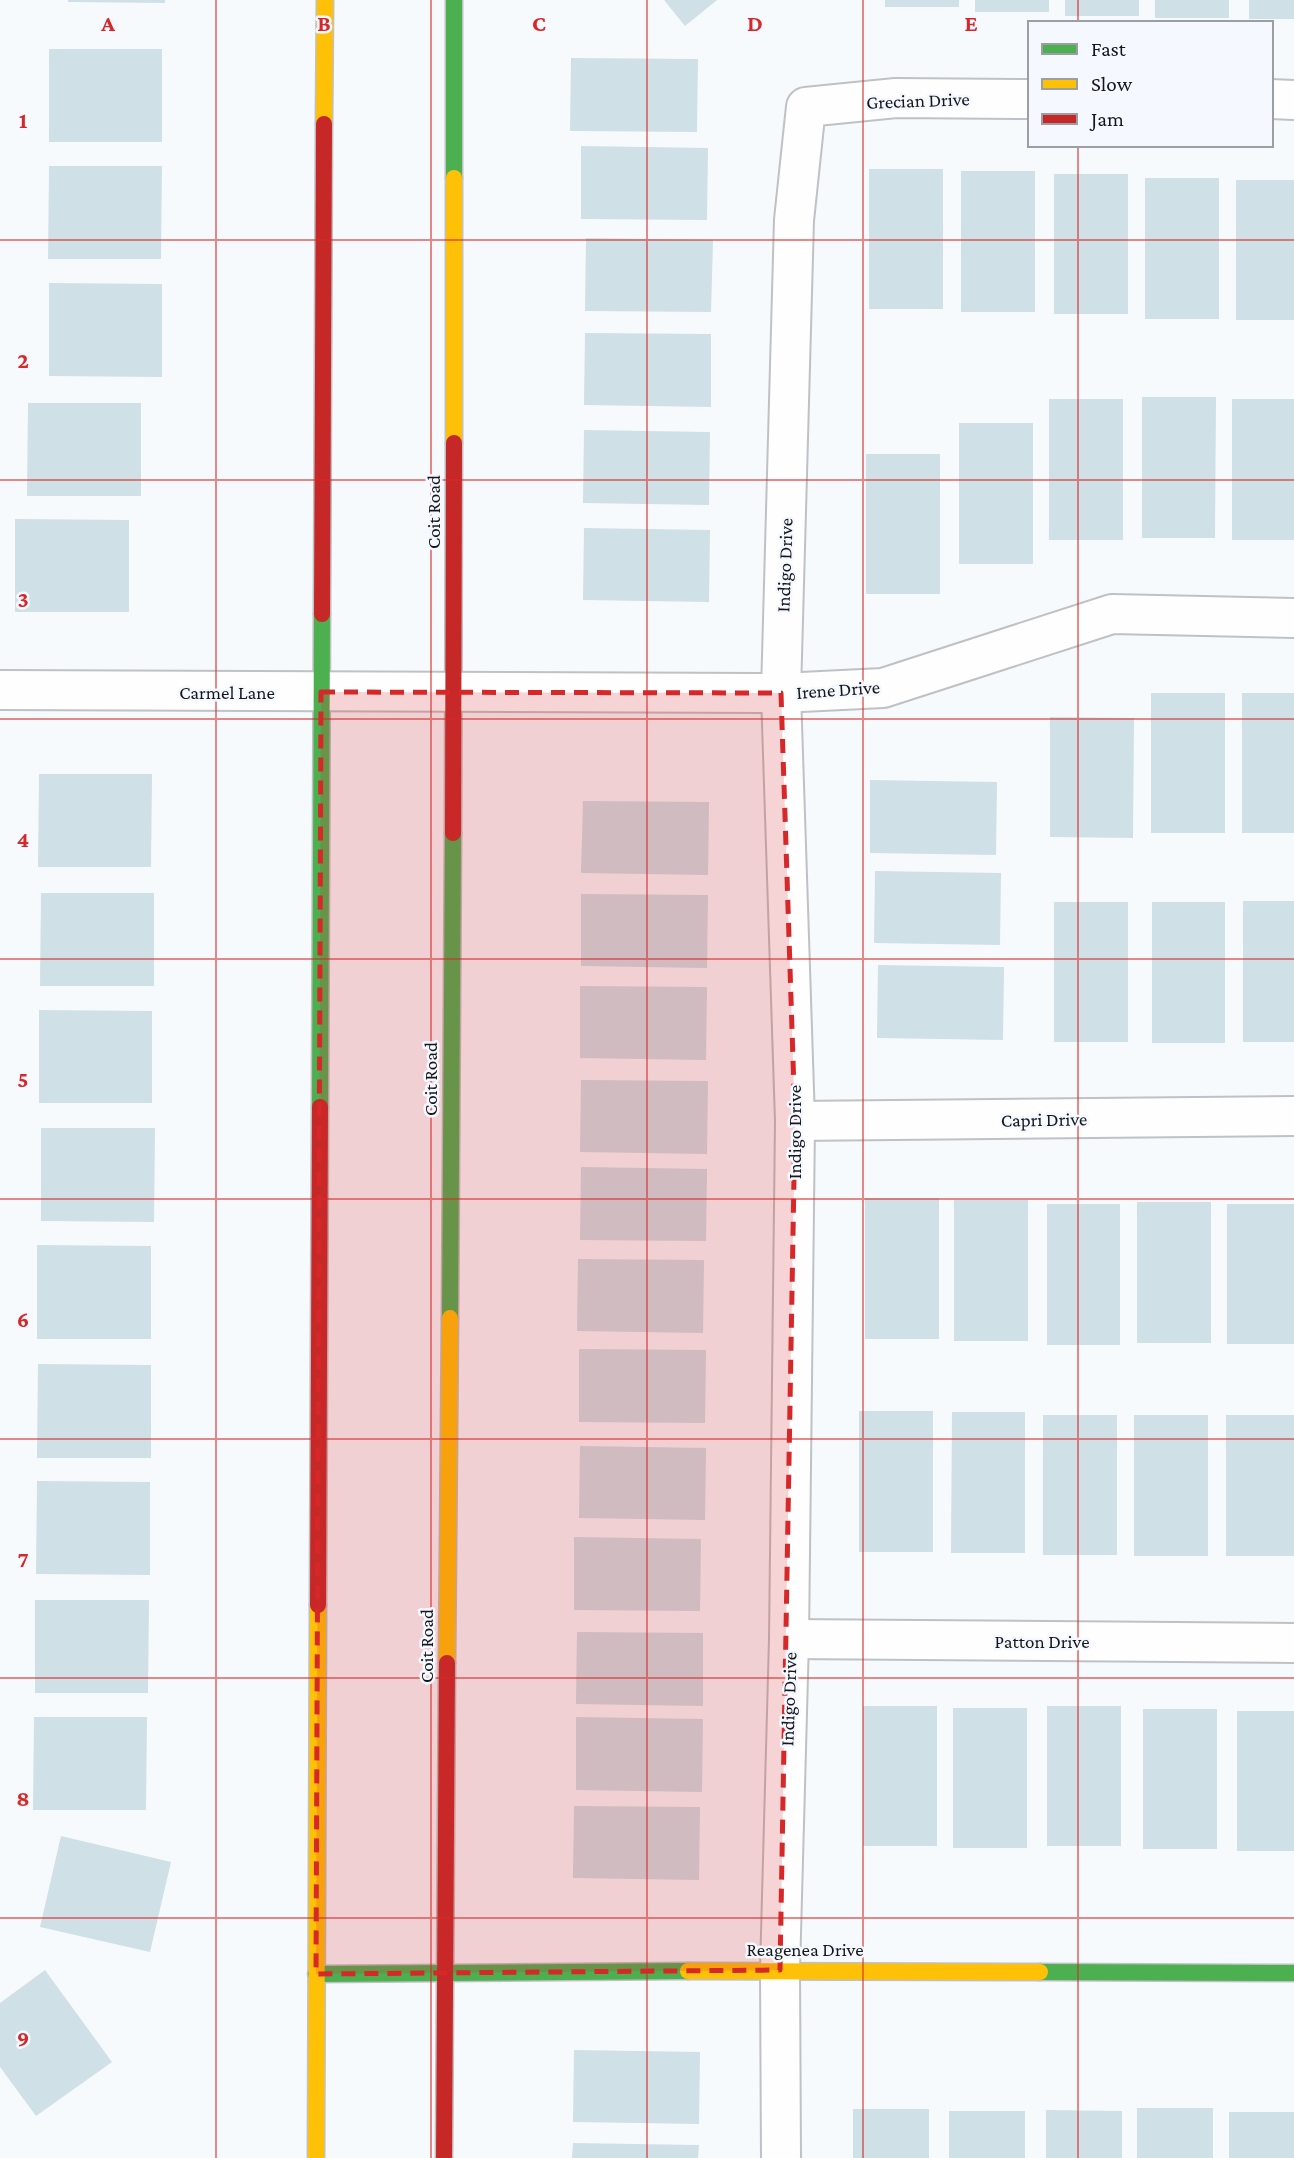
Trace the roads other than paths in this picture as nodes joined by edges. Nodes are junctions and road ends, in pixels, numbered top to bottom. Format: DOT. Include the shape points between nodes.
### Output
graph roads {
  1 [pos="325,0"];
  2 [pos="454,0"];
  3 [pos="1028,99"];
  4 [pos="1273,100"];
  5 [pos="1294,100"];
  6 [pos="807,107"];
  7 [pos="1294,618"];
  8 [pos="0,690"];
  9 [pos="321,692"];
  10 [pos="454,693"];
  11 [pos="781,693"];
  12 [pos="1294,1116"];
  13 [pos="795,1121"];
  14 [pos="789,1639"];
  15 [pos="1294,1643"];
  16 [pos="780,1970"];
  17 [pos="445,1972"];
  18 [pos="1294,1973"];
  19 [pos="316,1974"];
  20 [pos="316,2158"];
  21 [pos="444,2158"];
  22 [pos="781,2158"];
  1 -- 9 [label="main road"];
  2 -- 10 [label="main road, Coit Road"];
  3 -- 6 [label="street, Grecian Drive" via="896,98"];
  4 -- 5 [label="street"];
  6 -- 11 [label="street, Indigo Drive" via="794,220"];
  7 -- 11 [label="street, Irene Drive" via="1112,614 883,688"];
  8 -- 9 [label="street, Carmel Lane"];
  9 -- 10 [label="street, Carmel Lane"];
  9 -- 19 [label="main road"];
  10 -- 11 [label="street, Irene Drive"];
  10 -- 17 [label="main road, Coit Road"];
  11 -- 13 [label="street, Indigo Drive"];
  12 -- 13 [label="street, Capri Drive"];
  13 -- 14 [label="street, Indigo Drive"];
  14 -- 15 [label="street, Patton Drive"];
  14 -- 16 [label="street, Indigo Drive"];
  16 -- 17 [label="main road, Reagenea Drive"];
  16 -- 18 [label="main road, Reagenea Drive"];
  16 -- 22 [label="street, Indigo Drive"];
  17 -- 19 [label="main road, Reagenea Drive"];
  17 -- 21 [label="main road, Coit Road"];
  19 -- 20 [label="main road"];
}
